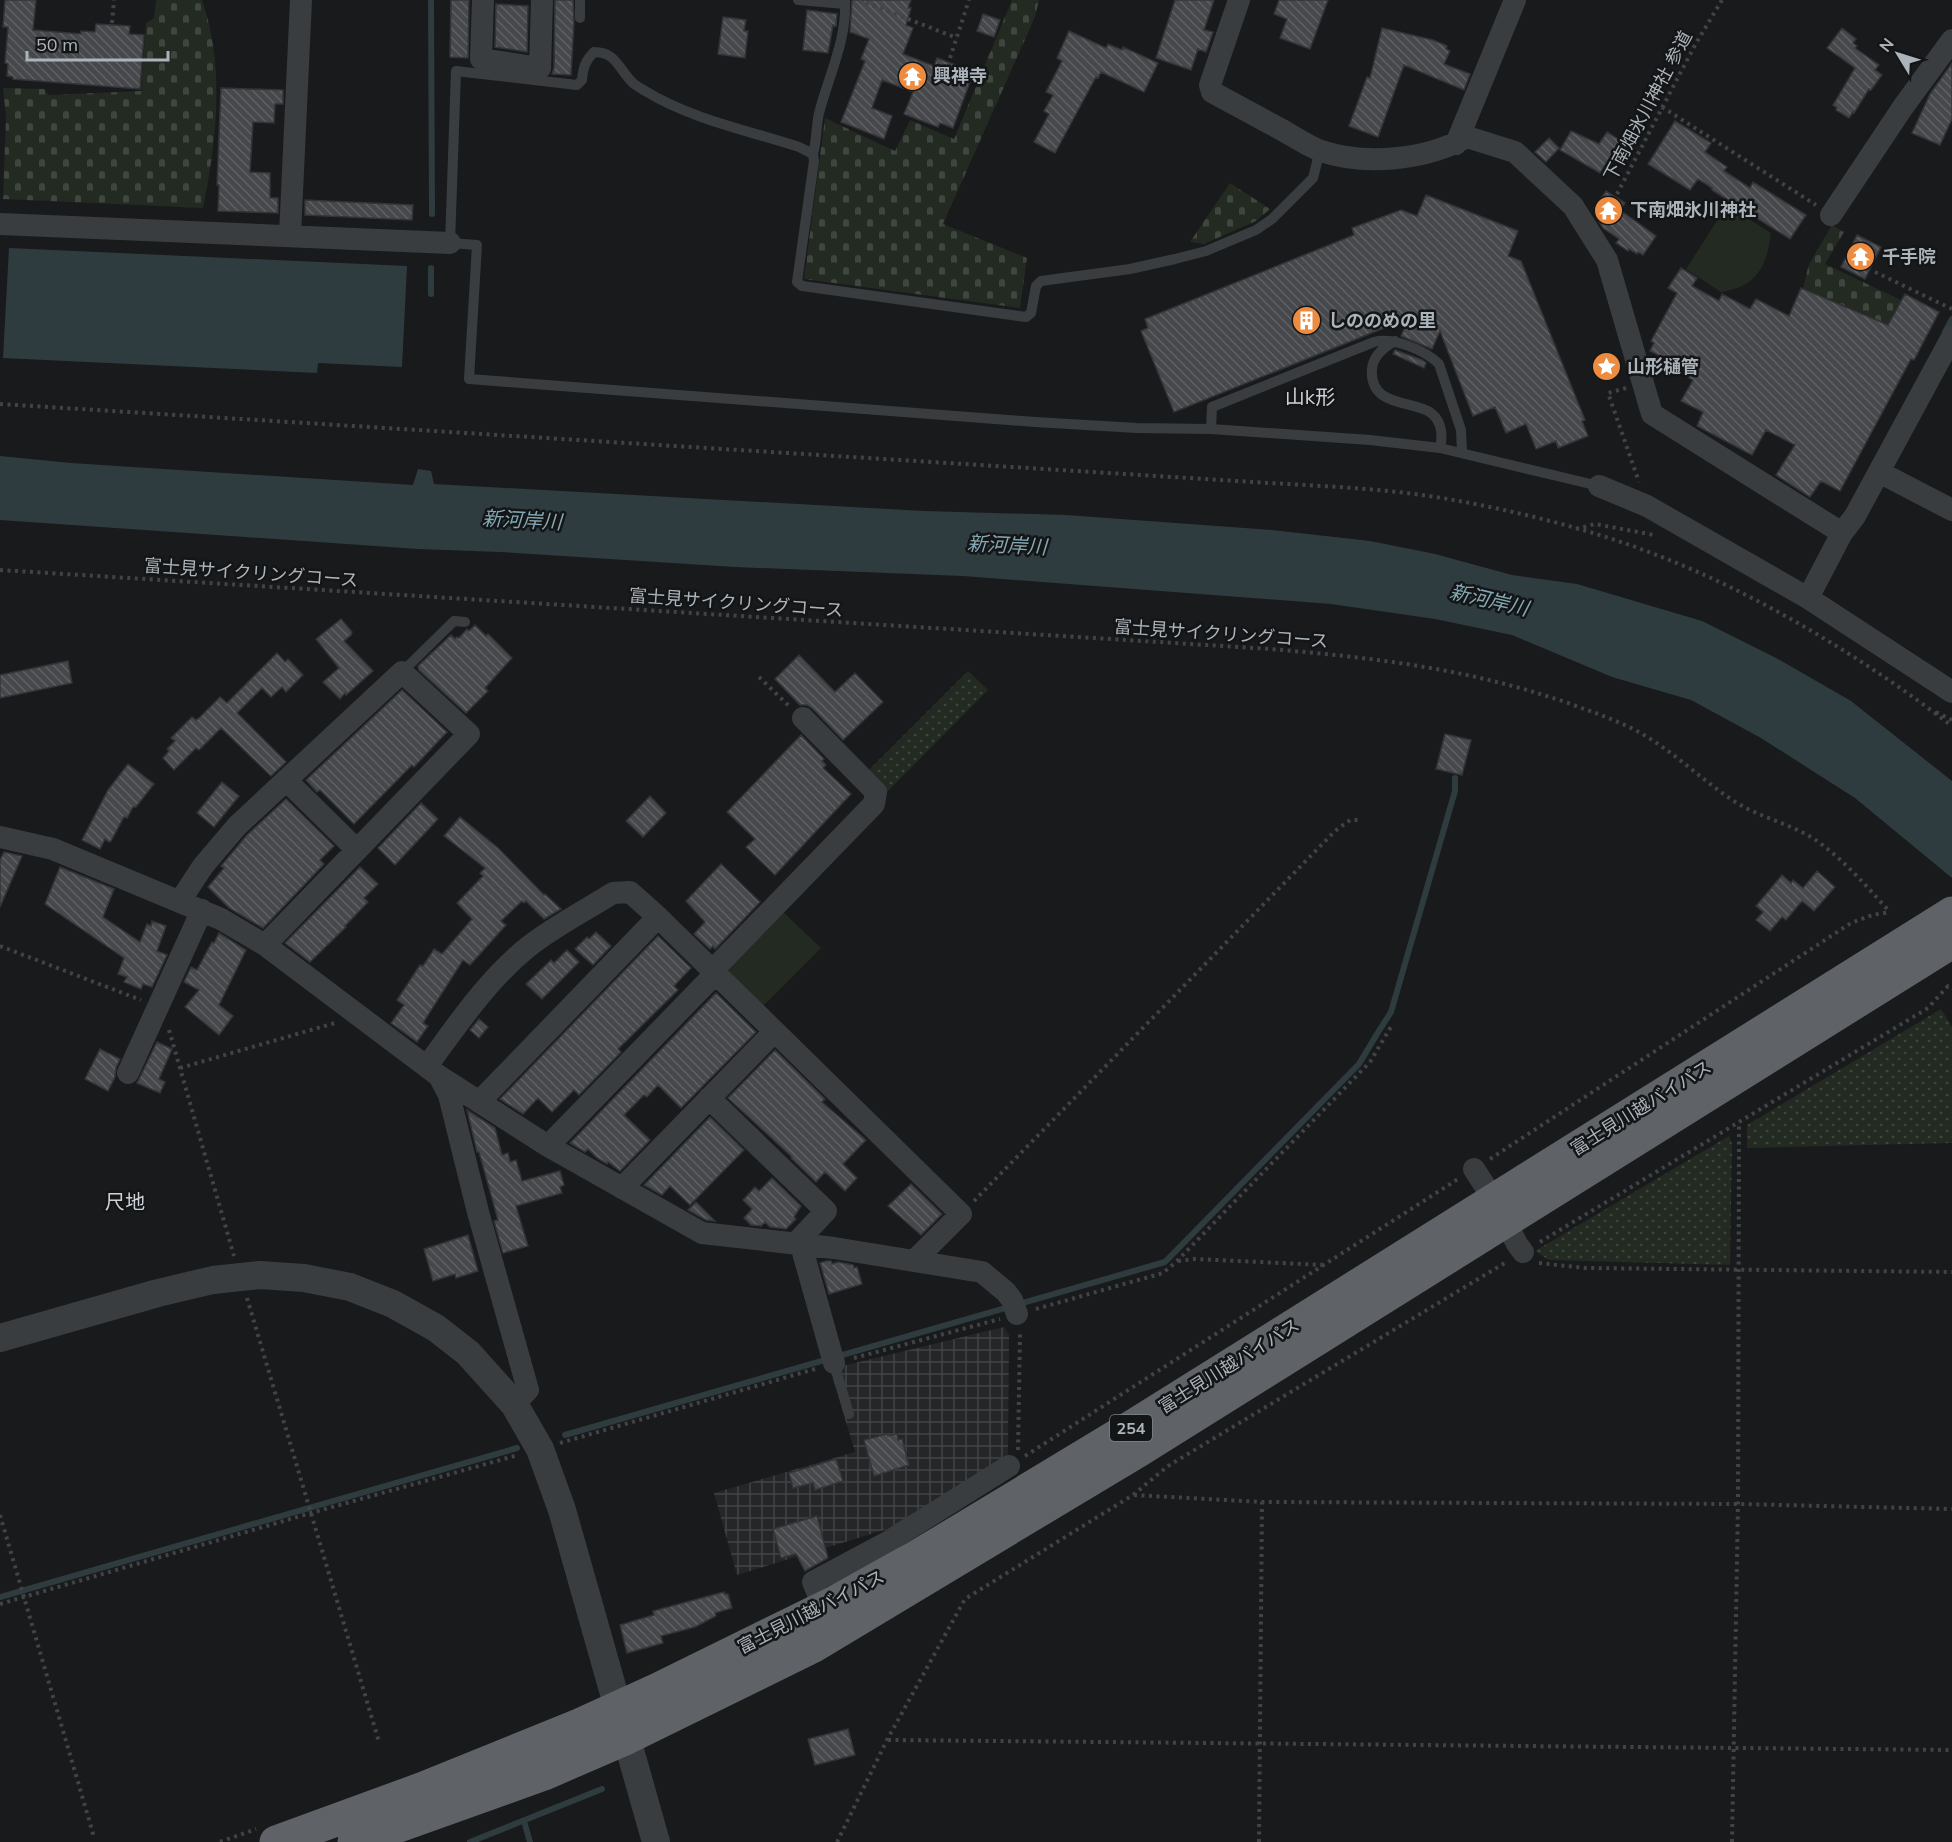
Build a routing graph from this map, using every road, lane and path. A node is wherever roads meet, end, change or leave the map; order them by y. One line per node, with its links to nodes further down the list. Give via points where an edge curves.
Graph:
1 (114, 0): 14 (path)
2 (301, 0): 25 (street)
3 (483, 0): 4 (street, via 481,59 540,68)
4 (542, 0)
5 (580, 0): 13 (lane)
6 (798, 0): 12 (lane)
7 (858, 0): 15 (path)
8 (969, 0): 15 (path)
9 (1239, 0): 20 (street, via 1210,85 1212,92)
10 (1515, 0): 19 (street)
11 (1722, 0): 18 (path, 下南畑氷川神社 参道)
12 (845, 2): 21 (lane, via 839,51 819,114)
13 (580, 18)
14 (112, 23)
15 (957, 38): 17 (path)
16 (1952, 40): 23 (street)
17 (950, 58)
18 (1662, 107): 22 (path, 下南畑氷川神社 参道); 23 (path)
19 (1456, 144): 20 (street, via 1394,160); 31 (street, via 1467,138 1515,152 1573,206 1607,260)
20 (1320, 150): 21 (lane, via 1313,178 1256,230 1175,259 1041,281 1036,286 1031,313 1026,317 802,286 797,282)
21 (813, 154): 26 (lane, via 663,101 633,83 604,52 594,52 588,58 577,85 456,71)
22 (1617, 194)
23 (1832, 215)
24 (0, 224): 25 (street)
25 (290, 235): 26 (street)
26 (450, 243): 33 (lane, via 477,245 470,379 1035,422)
27 (1875, 272): 28 (path)
28 (1952, 309)
29 (1952, 337): 36 (street)
30 (1395, 341): 33 (lane, via 1374,342 1212,407); 34 (lane, via 1384,347 1372,365 1374,383 1399,404 1431,413 1440,427); 35 (lane, via 1439,364 1461,430)
31 (1642, 383): 38 (path, via 1608,393); 41 (street, via 1652,414)
32 (0, 404): 40 (path, via 1394,492 1448,499)
33 (1210, 429): 34 (lane)
34 (1440, 448): 35 (lane)
35 (1462, 452): 37 (lane)
36 (1879, 472): 39 (street); 41 (street, via 1856,516)
37 (1599, 486): 38 (street)
38 (1647, 506): 44 (street)
39 (1952, 510)
40 (1576, 529): 42 (path, via 1595,524); 49 (path, via 1654,554 1742,594 1834,644)
41 (1842, 533): 44 (street)
42 (1662, 536)
43 (0, 570): 76 (path, 富士見サイクリングコース, via 1271,649 1368,657 1470,674 1534,691 1600,715 1654,741 1734,801 1792,827 1828,849 1890,912 1851,923)
44 (1808, 598): 48 (street)
45 (465, 622): 46 (lane, via 454,621)
46 (402, 672): 53 (street); 56 (street, via 469,734)
47 (759, 677): 50 (path)
48 (1952, 692)
49 (1929, 709): 51 (path); 52 (path)
50 (803, 718): 63 (street, via 876,792 874,804)
51 (1952, 720)
52 (1952, 726)
53 (286, 780): 56 (street); 57 (street, via 237,826)
54 (1361, 820): 79 (path, via 1350,820 1335,831)
55 (0, 837): 57 (street, via 53,849)
56 (357, 850): 62 (street)
57 (180, 901): 58 (street)
58 (202, 910): 62 (street); 65 (street)
59 (658, 918): 63 (street); 70 (street, via 630,892 614,893 529,946 474,1001); 73 (street)
60 (1947, 925): 78 (highway, 富士見川越バイパス / 254)
61 (0, 945): 65 (path)
62 (265, 945): 66 (street)
63 (714, 973): 68 (street); 75 (street)
64 (1950, 988): 74 (path, via 1928,1008)
65 (160, 1004): 69 (path); 71 (street)
66 (359, 1016): 69 (path); 70 (street)
67 (1392, 1025): 84 (path, via 1370,1062)
68 (774, 1032): 72 (street); 79 (street)
69 (180, 1068): 83 (path)
70 (433, 1071): 73 (street); 92 (street, via 449,1095 528,1390)
71 (128, 1073)
72 (709, 1098): 77 (street); 80 (street, via 826,1211)
73 (479, 1102): 75 (street)
74 (1739, 1122): 81 (path); 86 (path)
75 (548, 1146): 77 (street)
76 (1474, 1169): 78 (street); 85 (path)
77 (622, 1188): 80 (street, via 702,1233)
78 (1500, 1210): 81 (street); 104 (highway, 富士見川越バイパス / 254); 105 (highway, 富士見川越バイパス / 254, via 1138,1451 886,1604 774,1667)
79 (961, 1214): 82 (street)
80 (798, 1244): 82 (street); 91 (street)
81 (1521, 1253): 86 (path, via 1545,1265); 96 (path, via 1168,1467)
82 (915, 1260): 89 (street, via 982,1272 998,1284)
83 (236, 1261)
84 (1177, 1261): 85 (path); 89 (path, via 1163,1273)
85 (1323, 1264): 95 (path)
86 (1738, 1270): 87 (path); 98 (path)
87 (1952, 1272)
88 (246, 1295): 100 (path)
89 (1014, 1307): 91 (path); 95 (path, via 1020,1327 1018,1450)
90 (0, 1338): 92 (street, via 213,1280 260,1275 304,1278 350,1287 393,1304 436,1328 468,1353)
91 (832, 1357): 93 (lane); 94 (path)
92 (513, 1404): 94 (street)
93 (849, 1414)
94 (540, 1449): 100 (path); 105 (street, via 562,1510)
95 (1009, 1466): 104 (street, via 886,1543 813,1582)
96 (1133, 1495): 97 (path); 106 (path, via 965,1599)
97 (1262, 1502): 98 (path); 108 (path)
98 (1738, 1504): 99 (path); 109 (path)
99 (1952, 1509)
100 (311, 1513): 102 (path); 107 (path)
101 (0, 1515): 102 (path)
102 (24, 1596): 103 (path); 111 (path)
103 (0, 1604)
104 (824, 1608): 105 (highway, 富士見川越バイパス / 254)
105 (623, 1723): 112 (highway, 富士見川越バイパス / 254); 113 (highway, 富士見川越バイパス / 254, via 544,1774); 114 (street)
106 (887, 1740): 108 (path); 115 (path)
107 (379, 1742)
108 (1259, 1743): 109 (path); 116 (path)
109 (1733, 1748): 110 (path); 117 (path)
110 (1952, 1750)
111 (94, 1837)
112 (276, 1842)
113 (354, 1842)
114 (656, 1842)
115 (837, 1842)
116 (1259, 1842)
117 (1731, 1842)

